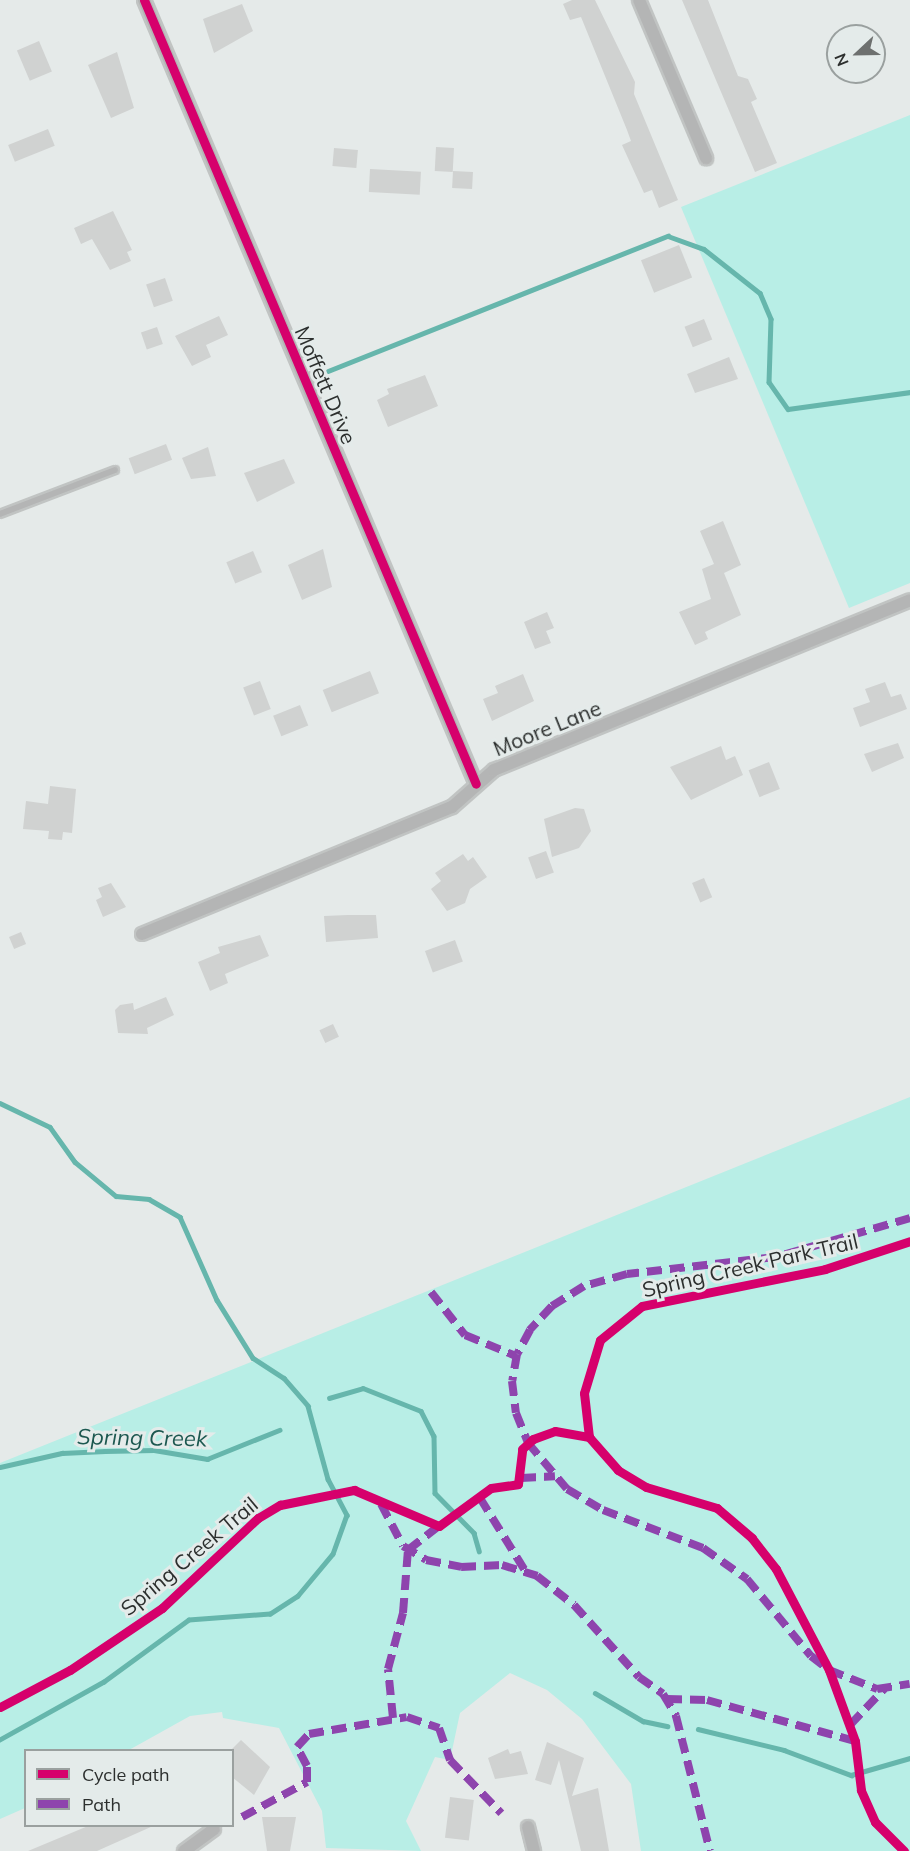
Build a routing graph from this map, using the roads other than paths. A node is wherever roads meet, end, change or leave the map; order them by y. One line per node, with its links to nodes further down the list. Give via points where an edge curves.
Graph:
1 (144, 0): 7 (street, Moffett Drive)
2 (639, 0): 3 (street)
3 (706, 158)
4 (115, 471): 5 (lane)
5 (0, 514)
6 (910, 600): 7 (street, Moore Lane, via 494,770)
7 (476, 784): 8 (street, Moore Lane, via 452,807)
8 (142, 934)
9 (528, 1827): 12 (street)
10 (214, 1829): 11 (street)
11 (184, 1851)
12 (534, 1851)

